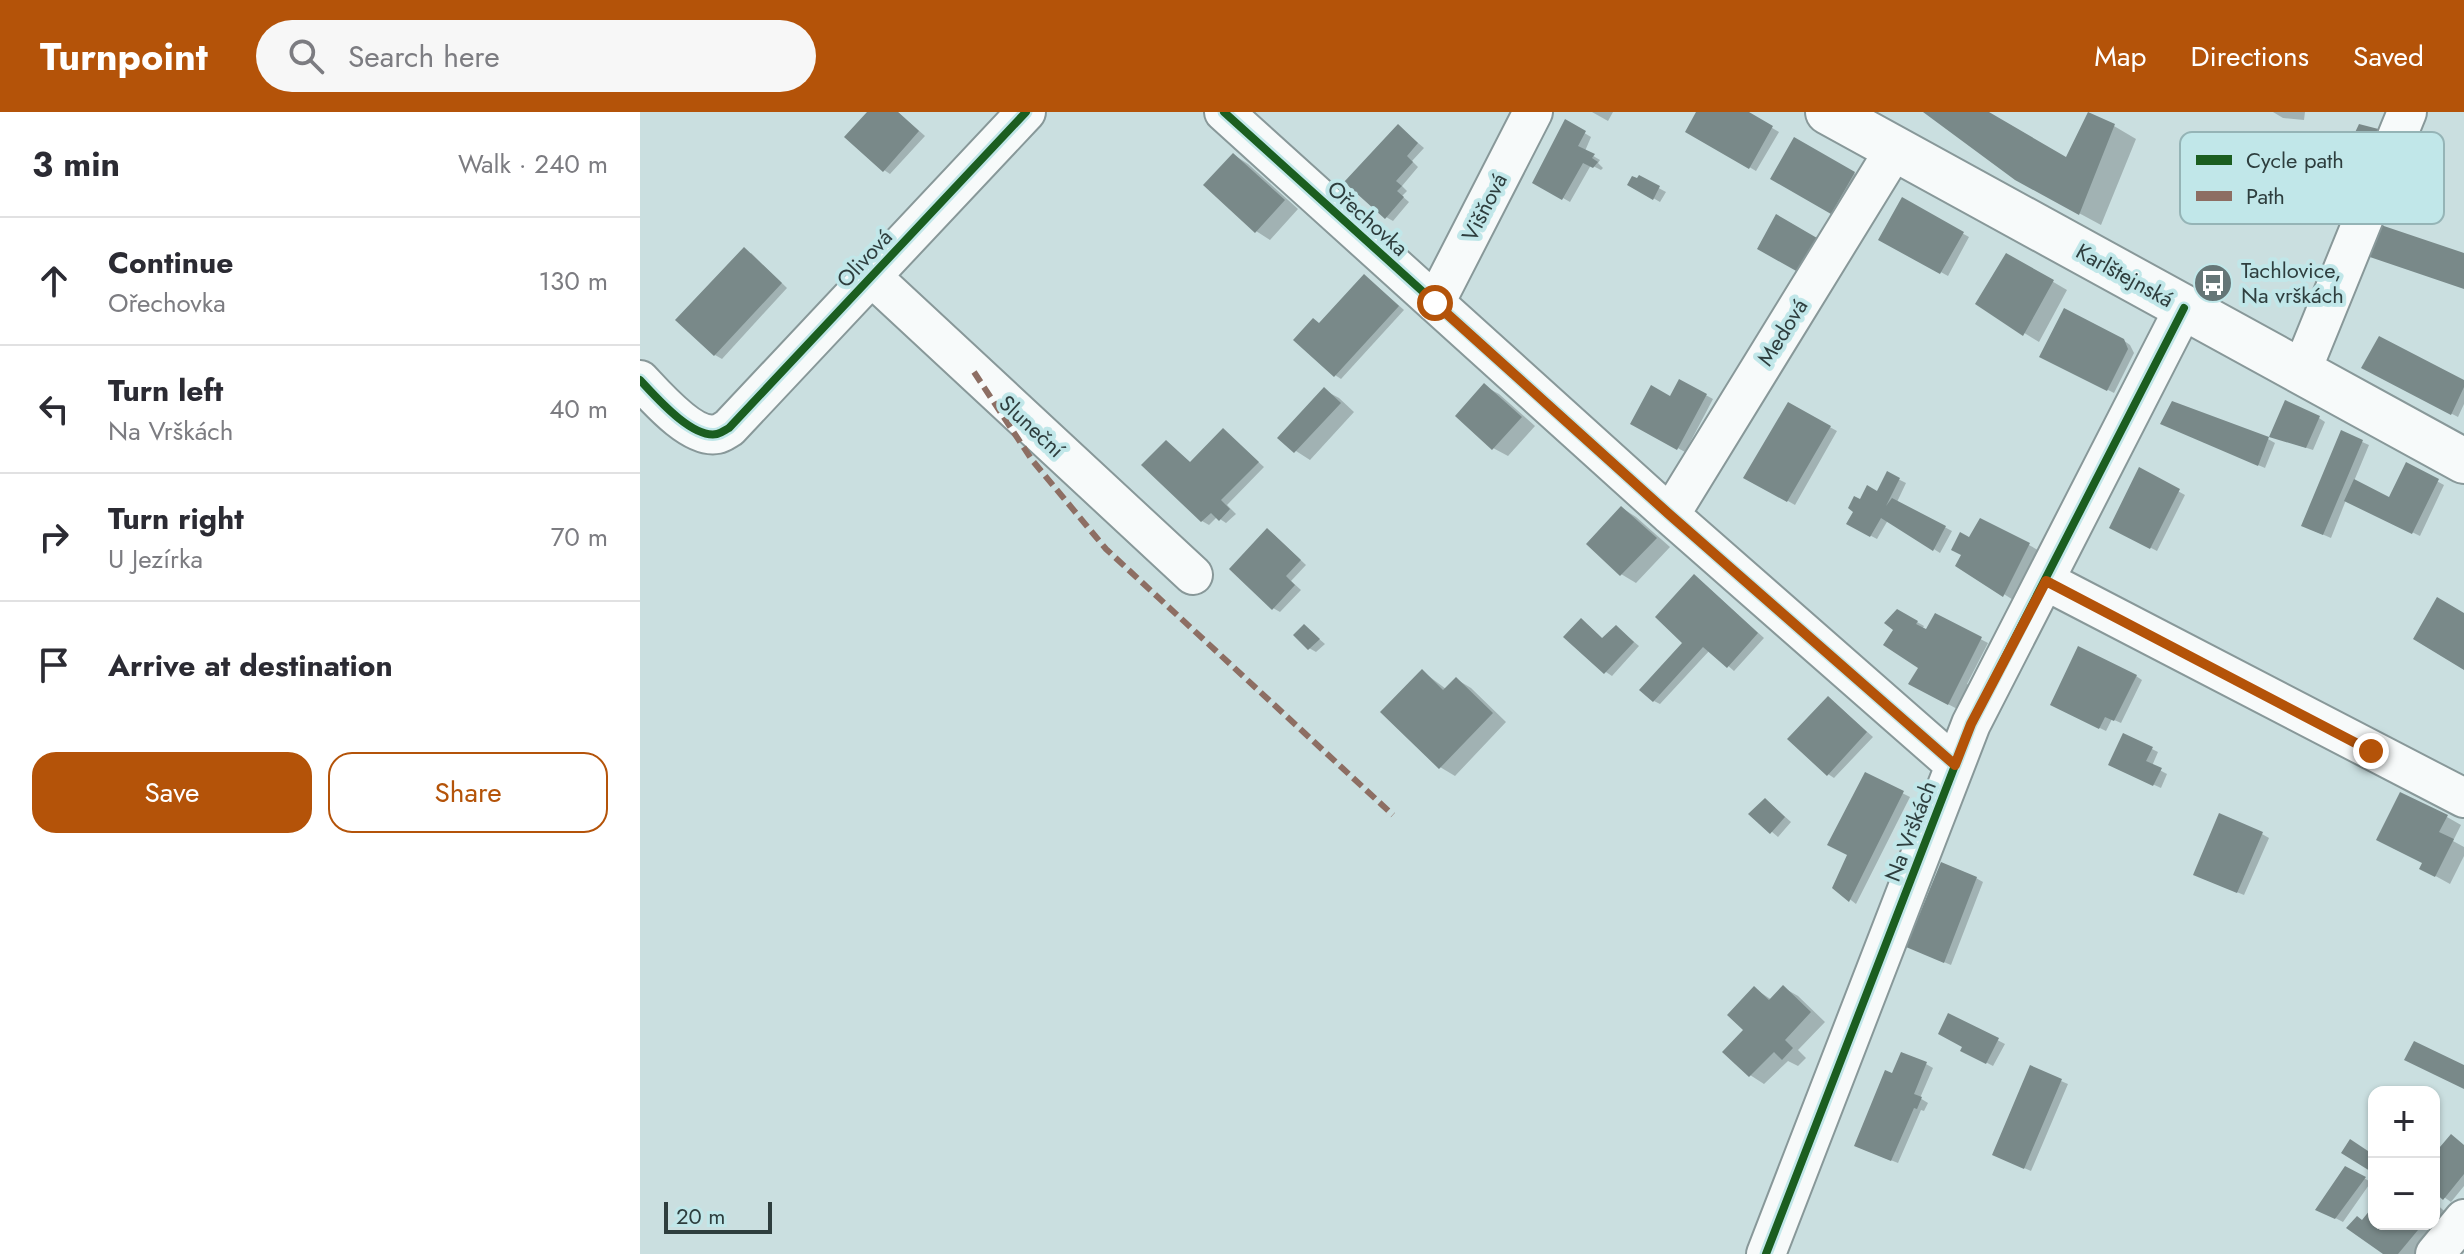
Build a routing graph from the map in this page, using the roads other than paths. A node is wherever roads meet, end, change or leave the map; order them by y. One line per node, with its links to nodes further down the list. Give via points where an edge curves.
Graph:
1 (1026, 112): 9 (street, Olivová)
2 (1224, 112): 10 (street, Ořechovka)
3 (1533, 112): 10 (street, Višňová)
4 (1828, 112): 7 (main road, Karlštejnská)
5 (2407, 112): 6 (street)
6 (2399, 132)
7 (1895, 149): 11 (main road, Karlštejnská); 15 (street, Medová)
8 (2361, 224): 12 (street)
9 (871, 276): 13 (street, Olivová, via 729,428 717,434 698,431); 16 (street, Sluneční)
10 (1435, 303): 15 (street, Ořechovka)
11 (2184, 308): 12 (main road, Karlštejnská); 17 (street, Na Vrškách)
12 (2301, 372): 14 (main road, Karlštejnská)
13 (640, 380)
14 (2464, 461)
15 (1670, 515): 18 (street, Ořechovka)
16 (1193, 575)
17 (2046, 581): 18 (street, Na Vrškách); 19 (street)
18 (1955, 765): 21 (street, Na Vrškách)
19 (2464, 798)
20 (2464, 1219): 22 (street)
21 (1766, 1254)
22 (2435, 1254)

